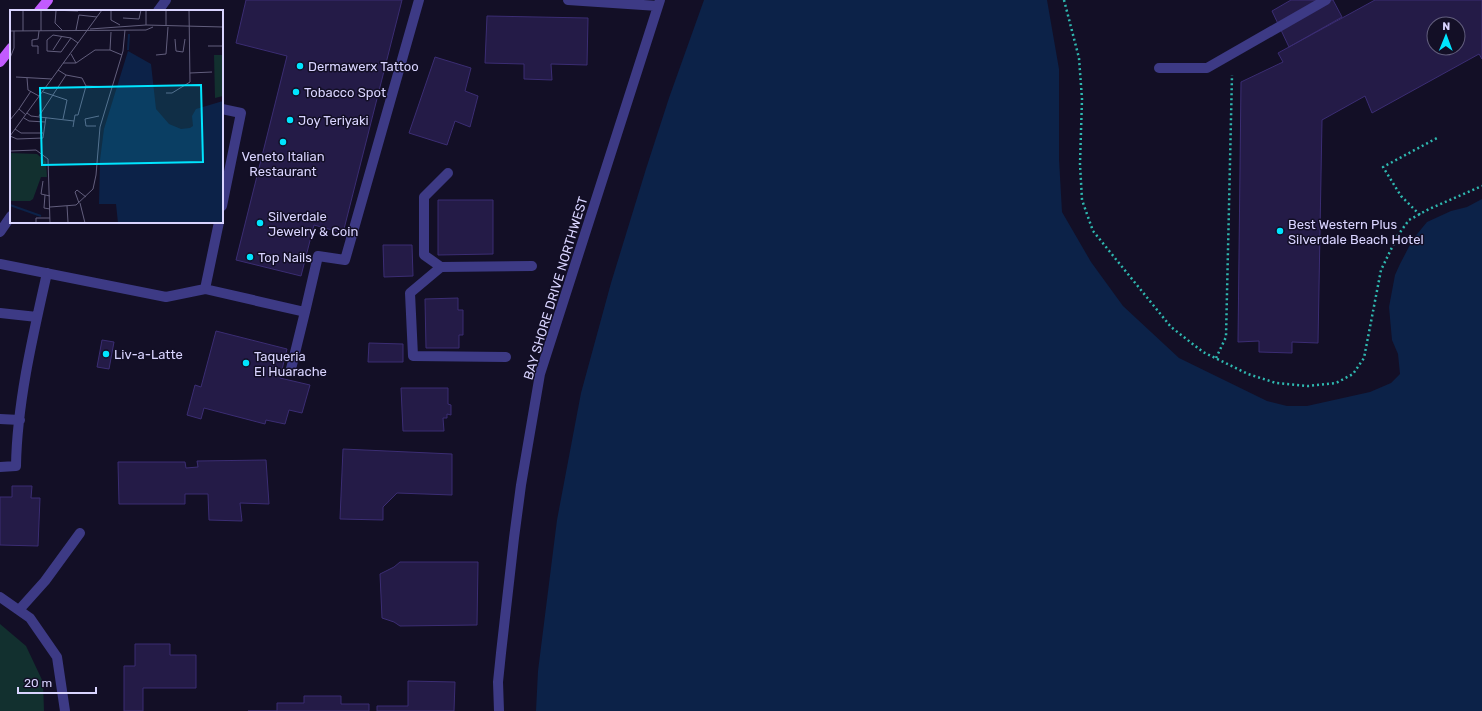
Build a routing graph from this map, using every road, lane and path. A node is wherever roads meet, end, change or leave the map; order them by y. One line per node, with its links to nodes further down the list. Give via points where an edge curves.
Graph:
1 (48, 0): 8 (main road)
2 (166, 0): 9 (street)
3 (419, 0): 28 (street, via 345,260 318,256)
4 (568, 0): 7 (street)
5 (1064, 0): 32 (path, via 1079,58 1082,99 1082,200 1093,231 1171,327 1203,352)
6 (1326, 0): 11 (street)
7 (659, 3): 41 (street, BAY SHORE DRIVE NORTHWEST, via 540,374 521,485 500,653)
8 (40, 10)
9 (159, 10)
10 (10, 49): 12 (main road)
11 (1226, 58): 13 (street, via 1207,68); 32 (path, via 1232,70 1226,338)
12 (0, 62)
13 (1159, 68)
14 (223, 109): 18 (street, via 241,113)
15 (1437, 138): 19 (path, via 1383,167 1401,196)
16 (448, 173): 25 (street, via 424,197 424,255)
17 (1482, 186): 19 (path)
18 (223, 201)
19 (1420, 215): 32 (path, via 1409,220 1398,235 1381,270 1364,358 1353,374 1329,384 1308,386 1276,383 1248,374)
20 (10, 217): 22 (street)
21 (219, 223): 27 (street)
22 (0, 232)
23 (0, 264): 26 (street)
24 (532, 266): 25 (street)
25 (442, 268): 31 (street, via 410,293 413,356)
26 (47, 273): 27 (street, via 166,297); 30 (street)
27 (205, 289): 28 (street)
28 (305, 312): 33 (street)
29 (0, 313): 30 (street)
30 (37, 317): 35 (street)
31 (506, 357)
32 (1216, 358)
33 (291, 369)
34 (0, 419): 35 (street)
35 (20, 420): 36 (street, via 16,466)
36 (0, 466)
37 (80, 533): 39 (street, via 45,581)
38 (0, 597): 39 (street)
39 (19, 610): 40 (street, via 30,618 57,657)
40 (65, 711)
41 (499, 711)

